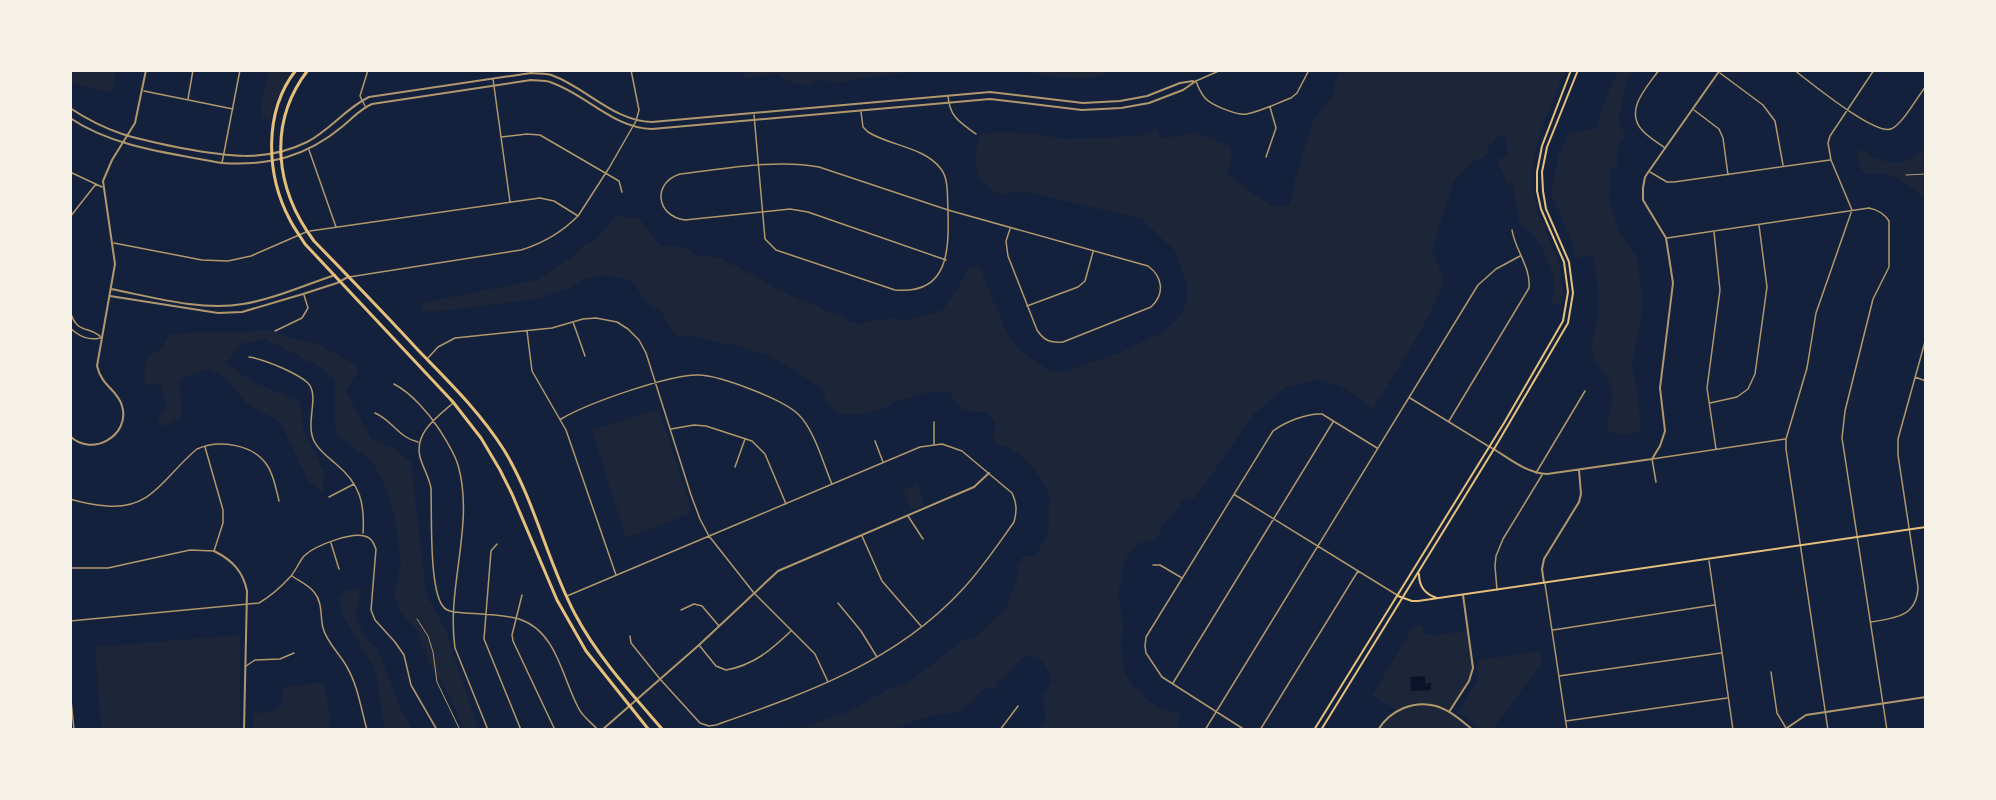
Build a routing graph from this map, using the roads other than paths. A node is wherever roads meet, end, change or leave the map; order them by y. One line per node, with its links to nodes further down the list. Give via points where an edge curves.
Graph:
1 (193, 70): 22 (street)
2 (240, 70): 28 (street)
3 (296, 70): 44 (main road, via 278,106)
4 (308, 70): 43 (main road, via 286,111)
5 (368, 70): 23 (street)
6 (631, 70): 34 (street, via 639,110)
7 (1221, 70): 17 (street)
8 (1309, 70): 25 (street, via 1292,98)
9 (1571, 70): 119 (main road, via 1542,146 1537,172 1541,209 1564,262 1566,309 1558,332)
10 (1578, 70): 121 (main road, via 1547,147 1542,172 1546,209 1569,262 1573,293 1570,316)
11 (1659, 70): 41 (street, via 1637,102 1635,113 1643,131)
12 (1794, 70): 30 (street)
13 (1875, 70): 30 (street)
14 (146, 71): 20 (street)
15 (1720, 71): 29 (street); 52 (street, via 1763,105 1775,121)
16 (493, 78): 18 (street); 23 (street, via 376,95); 34 (street, via 531,73 553,76)
17 (1196, 81): 21 (street, via 1147,96 1098,103 990,92); 24 (street, via 1184,90 1149,103 1121,108 1082,110 990,99); 25 (street, via 1210,103 1239,115)
18 (494, 85): 26 (street); 36 (street, via 531,80 550,82); 39 (street)
19 (1926, 86): 30 (street, via 1891,129 1876,128)
20 (143, 91): 22 (street); 38 (street)
21 (948, 96): 24 (street); 32 (street)
22 (188, 100): 28 (street)
23 (362, 101): 26 (street); 43 (street, via 319,135)
24 (949, 103): 31 (street); 37 (street, via 954,118)
25 (1270, 106): 46 (street, via 1276,128)
26 (365, 107): 42 (street)
27 (70, 108): 38 (street)
28 (233, 108): 45 (street)
29 (1693, 110): 41 (street); 57 (street, via 1719,129)
30 (1848, 110): 48 (street, via 1830,136)
31 (861, 111): 35 (street); 63 (street, via 863,127 868,132 927,157 941,169 947,185)
32 (754, 114): 34 (street); 35 (street)
33 (70, 118): 40 (street)
34 (636, 121): 36 (street)
35 (755, 121): 36 (street); 51 (street)
36 (633, 127): 55 (street)
37 (976, 134)
38 (128, 137): 40 (street); 45 (street)
39 (501, 137): 55 (street, via 540,135); 62 (street)
40 (123, 143): 50 (street); 60 (street, via 105,172)
41 (1665, 148): 53 (street)
42 (308, 149): 47 (street); 69 (street)
43 (281, 151): 44 (street); 47 (main road)
44 (272, 153): 45 (street); 49 (main road)
45 (225, 156): 50 (street)
46 (1266, 158)
47 (281, 160): 49 (street); 73 (main road, via 288,195)
48 (1831, 160): 52 (street); 64 (street)
49 (273, 162): 50 (street); 74 (main road, via 282,200)
50 (222, 164)
51 (759, 166): 63 (street, via 819,167); 65 (street); 65 (street, via 680,174 666,182 661,198 666,210 677,219)
52 (1783, 167): 57 (street)
53 (1648, 171): 57 (street, via 1667,182); 75 (street, via 1642,188 1643,200)
54 (70, 172): 59 (street)
55 (606, 173): 61 (street, via 619,181); 66 (street)
56 (1926, 174): 58 (lane)
57 (1728, 175)
58 (1906, 176)
59 (96, 184): 60 (street); 67 (street)
60 (102, 187): 76 (street)
61 (622, 192)
62 (510, 202): 66 (street, via 547,199); 69 (street)
63 (948, 210): 70 (street); 79 (street)
64 (1852, 210): 68 (street); 114 (street, via 1816,313 1807,368); 145 (street, via 1877,210 1890,226 1889,267 1873,299 1843,420 1842,438)
65 (763, 212): 79 (street, via 808,212); 79 (street, via 765,239 776,250 895,290 926,286 937,278)
66 (578, 216): 81 (street, via 553,237 521,250)
67 (70, 217)
68 (1759, 224): 72 (street); 104 (street, via 1767,287 1755,374 1748,389 1737,397)
69 (336, 227): 73 (street)
70 (1010, 229): 77 (street); 86 (street, via 1006,241 1008,256)
71 (1512, 230): 78 (street)
72 (1714, 231): 75 (street); 104 (street, via 1720,290 1707,388)
73 (307, 232): 74 (street); 81 (main road)
74 (299, 234): 76 (street, via 261,253 228,261); 80 (main road)
75 (1666, 238): 123 (street, via 1673,284 1660,388 1665,425)
76 (112, 243): 83 (street, via 115,264)
77 (1093, 251): 86 (street, via 1085,281 1078,287); 86 (street, via 1148,267 1161,285 1154,305 1063,342 1048,342 1041,336)
78 (1520, 256): 102 (street, via 1478,285); 110 (street, via 1529,277 1528,292)
79 (946, 260)
80 (335, 275): 82 (main road); 83 (street, via 242,304 190,303)
81 (348, 277): 82 (street); 96 (main road)
82 (341, 281): 84 (street); 103 (main road)
83 (111, 289): 85 (street)
84 (303, 294): 85 (street, via 261,308 218,313); 91 (street, via 308,308 302,318)
85 (110, 296): 92 (street)
86 (1027, 306)
87 (70, 311): 92 (street, via 76,324)
88 (573, 322): 90 (street); 94 (street); 99 (street, via 603,318 628,329 646,353)
89 (70, 328): 92 (street, via 86,338)
90 (527, 330): 96 (street, via 455,338 438,347); 106 (street, via 532,371)
91 (275, 331)
92 (101, 338): 112 (street, via 97,366 123,407 123,421 119,432 101,444 89,446)
93 (1926, 338): 97 (street)
94 (585, 356)
95 (249, 357): 131 (street, via 259,358 308,384 313,391 310,428 314,441)
96 (428, 359): 167 (main road, via 463,394 504,451 524,489)
97 (1915, 378): 98 (street); 141 (street, via 1898,455)
98 (1926, 381)
99 (656, 383): 106 (street, via 578,409); 111 (street); 132 (street, via 702,375 764,394 790,407 808,428)
100 (394, 384): 107 (street)
101 (1585, 391): 128 (street)
102 (1409, 398): 110 (street); 120 (street)
103 (453, 402): 107 (street); 200 (main road, via 500,470 557,600 580,642)
104 (1709, 403): 122 (street)
105 (375, 412): 116 (street, via 408,440)
106 (561, 419): 159 (street)
107 (433, 420): 116 (street); 174 (street, via 457,463 463,490)
108 (1334, 421): 120 (street); 133 (street, via 1315,414 1273,431); 139 (street)
109 (934, 422): 117 (street)
110 (1449, 422): 119 (street)
111 (670, 429): 113 (street, via 706,426); 144 (street, via 691,495)
112 (70, 436)
113 (745, 438): 125 (street); 137 (street, via 765,454)
114 (1786, 439): 122 (street); 150 (street)
115 (876, 441): 124 (street)
116 (419, 442): 174 (street, via 419,455 431,488 435,581 441,604)
117 (934, 444): 124 (street); 127 (street, via 951,446 967,454)
118 (205, 446): 135 (street, via 135,504 117,507); 136 (street, via 232,446 256,454 271,472); 151 (street, via 223,510)
119 (1488, 446): 121 (street); 165 (main road)
120 (1378, 448): 149 (street)
121 (1494, 449): 128 (street); 157 (main road)
122 (1716, 449): 123 (street)
123 (1652, 459): 126 (street); 130 (street)
124 (884, 463): 132 (street)
125 (735, 467)
126 (1579, 470): 129 (street); 161 (street, via 1579,502 1544,559)
127 (989, 473): 138 (street, via 974,487); 181 (street, via 1012,493 1017,508 1014,522 961,591)
128 (1536, 473): 129 (street)
129 (1542, 474): 162 (street, via 1496,556)
130 (1656, 482)
131 (355, 484): 134 (street); 142 (street, via 364,517)
132 (832, 484): 137 (street)
133 (1234, 494): 139 (street); 160 (street)
134 (329, 497)
135 (70, 499)
136 (279, 501)
137 (786, 504): 144 (street)
138 (908, 515): 143 (street); 146 (street)
139 (1274, 519): 149 (street); 194 (street)
140 (1926, 527): 141 (main road)
141 (1910, 530): 145 (main road); 179 (street, via 1918,587 1915,603 1901,616)
142 (363, 535): 147 (street); 209 (street, via 373,541 376,549 370,610 404,656 414,692)
143 (861, 535): 163 (street, via 778,571); 181 (street, via 882,581)
144 (710, 536): 159 (street); 163 (street)
145 (1858, 538): 150 (main road); 179 (street)
146 (923, 539)
147 (331, 542): 155 (street); 158 (street, via 304,556)
148 (497, 544): 175 (street, via 491,550)
149 (1318, 545): 156 (street); 202 (street)
150 (1802, 546): 152 (main road); 204 (street)
151 (214, 551): 154 (street, via 190,550 108,568); 171 (street, via 240,573)
152 (1708, 560): 161 (main road); 172 (street)
153 (1153, 566): 160 (street, via 1160,565)
154 (70, 568)
155 (339, 569)
156 (1358, 570): 165 (street); 220 (street)
157 (1419, 571): 168 (main road); 169 (main road, via 1424,591)
158 (291, 576): 171 (street, via 267,598); 208 (street, via 317,596 322,627 352,677)
159 (616, 576): 167 (street)
160 (1182, 578): 194 (street, via 1146,637 1145,646 1160,674)
161 (1545, 583): 162 (main road); 183 (street)
162 (1497, 590): 166 (main road)
163 (754, 593): 180 (street); 182 (street)
164 (522, 595): 176 (street)
165 (1397, 595): 168 (main road); 221 (main road)
166 (1463, 595): 169 (main road); 203 (street, via 1473,668)
167 (566, 596): 198 (main road, via 595,647)
168 (1402, 598): 169 (main road, via 1412,602); 222 (main road)
169 (1438, 598)
170 (838, 603): 188 (street)
171 (247, 605): 178 (street); 189 (street)
172 (1715, 605): 183 (street); 186 (street)
173 (681, 610): 180 (street, via 694,604 702,606)
174 (454, 612): 175 (street); 211 (street, via 455,648)
175 (485, 616): 176 (street); 212 (street, via 484,639)
176 (517, 618): 213 (street, via 513,640); 214 (street, via 545,637 580,711)
177 (417, 619): 210 (lane, via 428,636 437,682)
178 (70, 621)
179 (1871, 622): 199 (street)
180 (719, 626): 185 (street)
181 (922, 627): 188 (street)
182 (791, 630): 185 (street, via 770,651 726,670 716,666); 193 (street, via 814,654)
183 (1553, 630): 191 (street)
184 (630, 636): 192 (street, via 631,643)
185 (699, 645): 192 (street)
186 (1722, 652): 191 (street); 197 (street)
187 (294, 653): 189 (street, via 280,659 255,660)
188 (878, 657): 193 (street)
189 (245, 667): 207 (street)
190 (1771, 672): 227 (street, via 1777,713)
191 (1559, 675): 205 (street)
192 (660, 679): 193 (street, via 700,723 709,726); 198 (street)
193 (828, 683)
194 (1172, 684): 202 (street)
195 (70, 690): 206 (street)
196 (1926, 697): 199 (street)
197 (1728, 698): 205 (street); 226 (street)
198 (636, 700): 200 (street); 216 (main road)
199 (1883, 703): 204 (street); 229 (street)
200 (629, 706): 214 (street); 215 (main road)
201 (1018, 706): 217 (street)
202 (1217, 711): 218 (street); 219 (street)
203 (1449, 712): 223 (street, via 1436,706 1406,706 1389,716); 224 (street)
204 (1826, 712): 227 (street, via 1806,715); 228 (street)
205 (1566, 722): 225 (street)
206 (74, 729)
207 (244, 729)
208 (367, 729)
209 (437, 729)
210 (460, 729)
211 (488, 729)
212 (521, 729)
213 (555, 729)
214 (600, 729)
215 (649, 729)
216 (663, 729)
217 (1000, 729)
218 (1205, 729)
219 (1245, 729)
220 (1260, 729)
221 (1314, 729)
222 (1321, 729)
223 (1378, 729)
224 (1473, 729)
225 (1567, 729)
226 (1733, 729)
227 (1785, 729)
228 (1828, 729)
229 (1887, 729)

